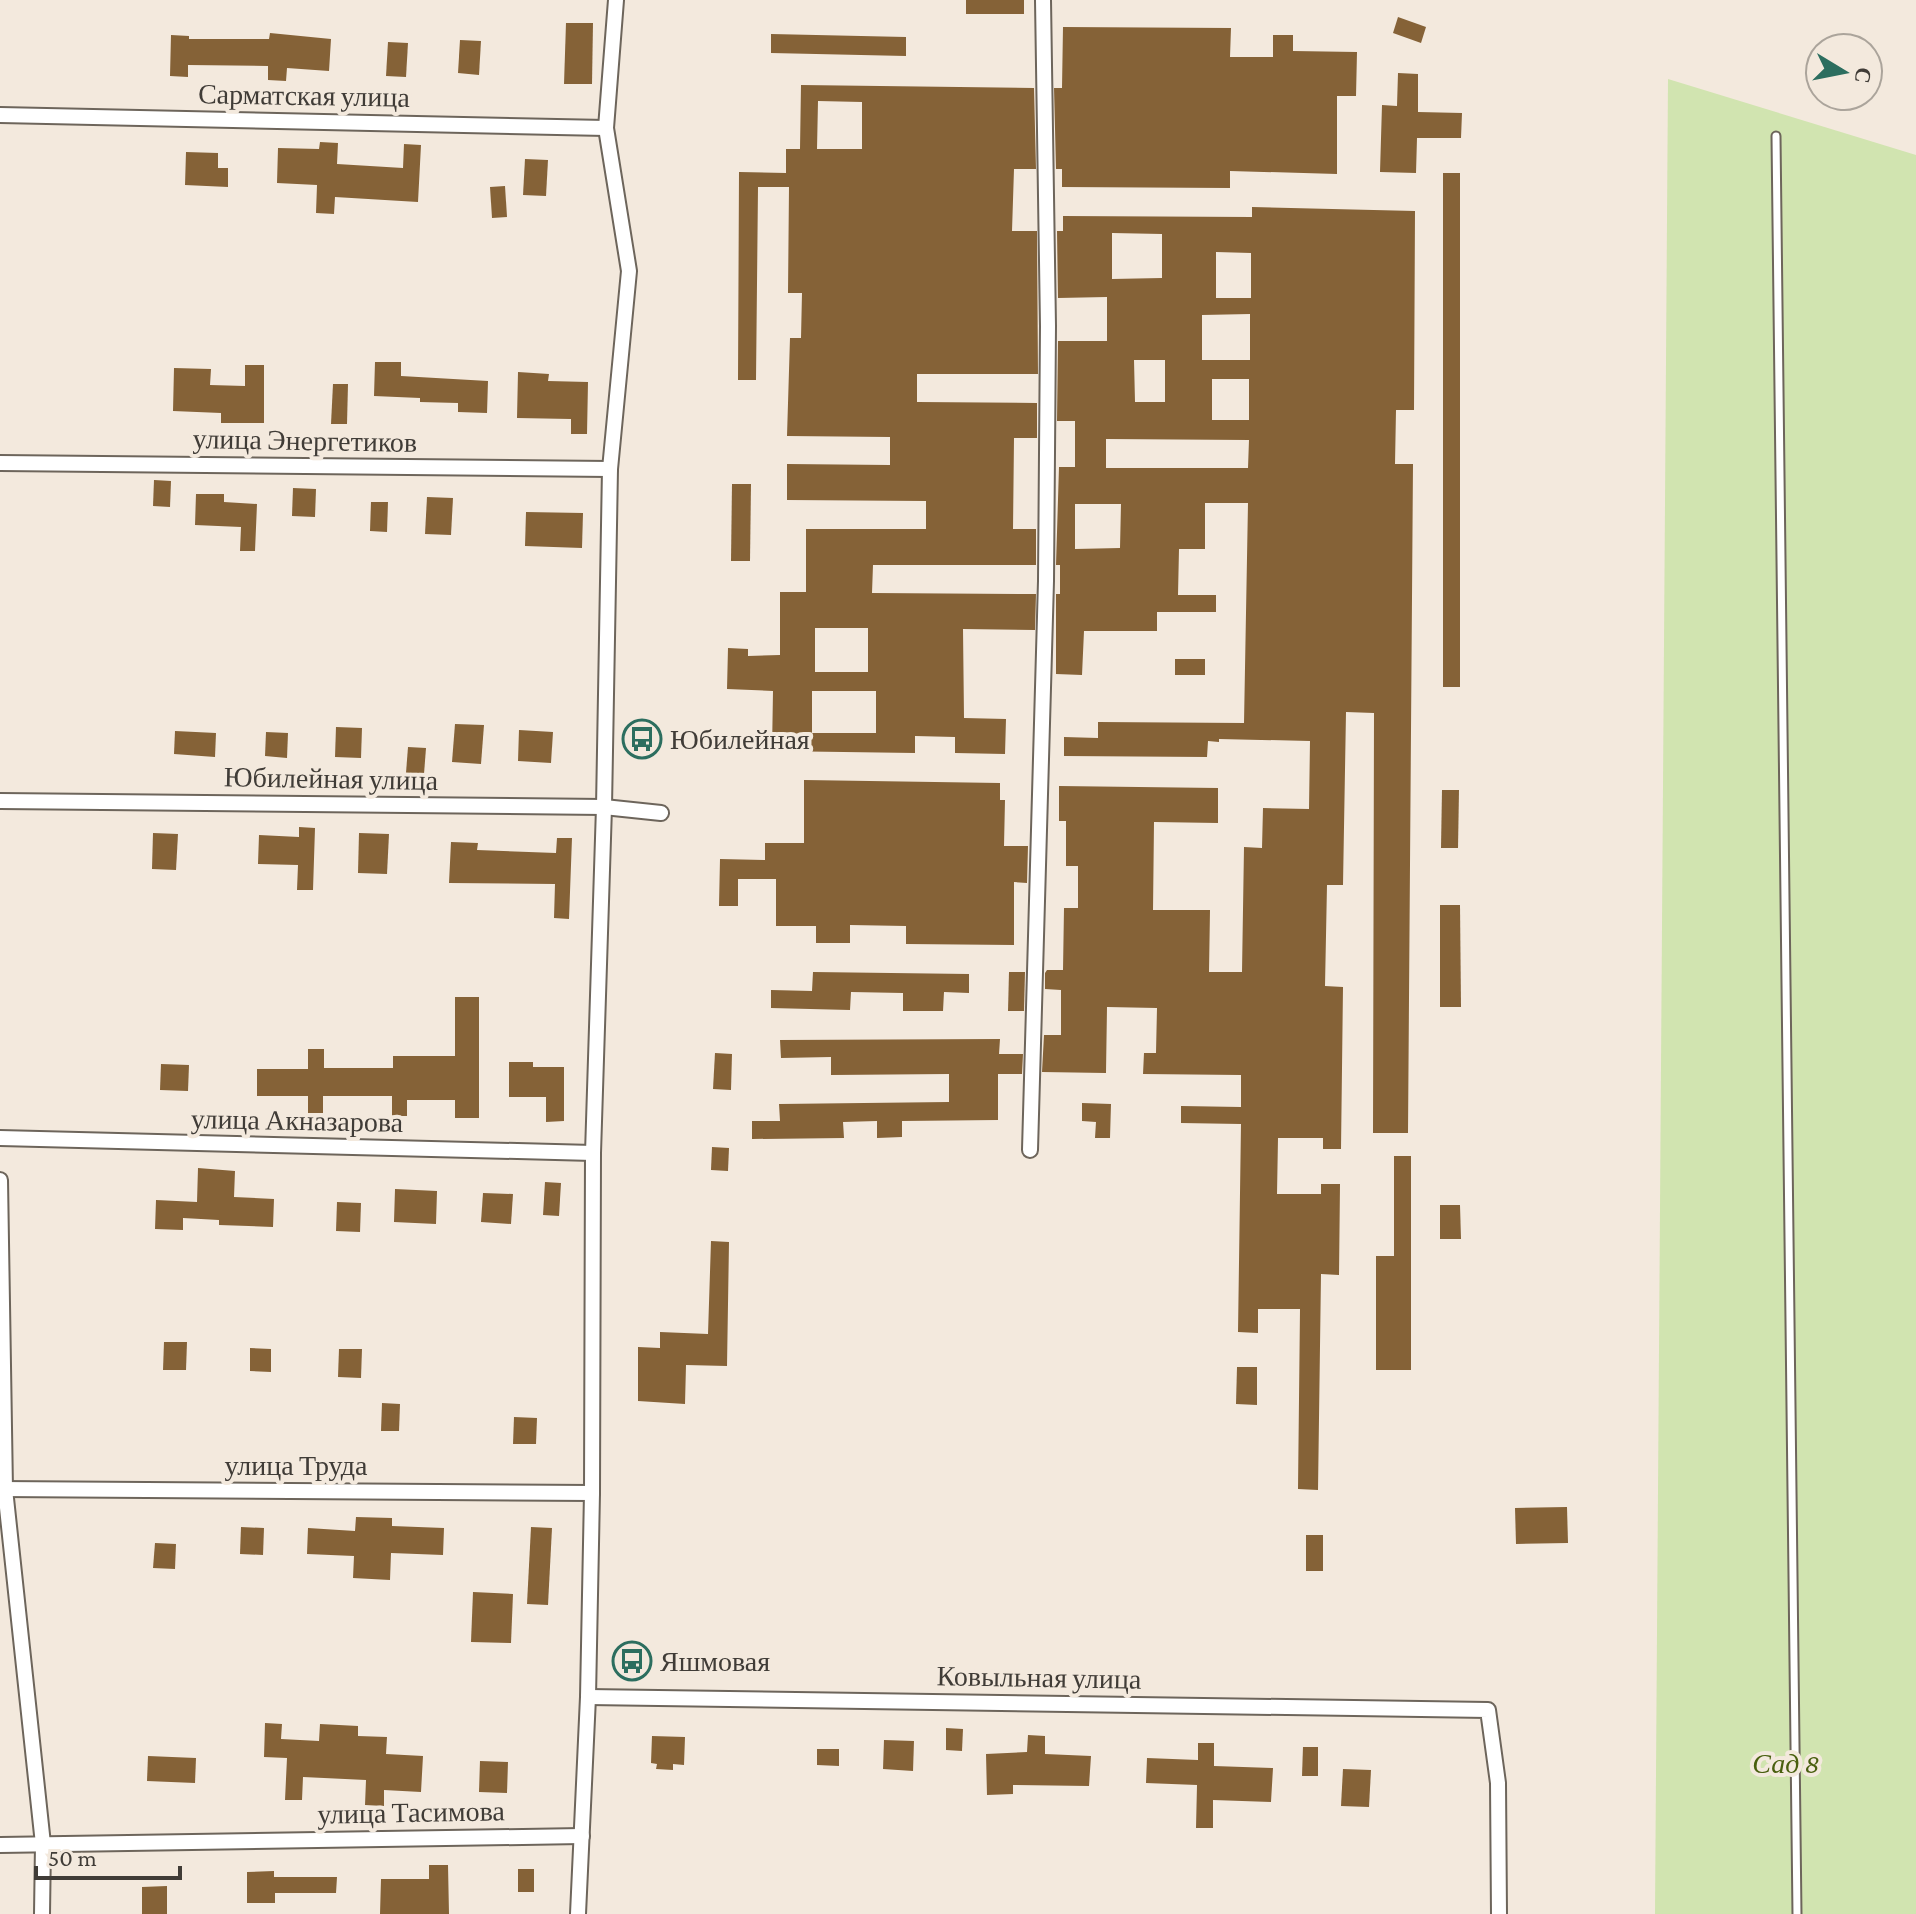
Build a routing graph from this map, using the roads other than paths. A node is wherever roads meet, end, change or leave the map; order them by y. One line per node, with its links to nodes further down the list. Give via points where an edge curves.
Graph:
1 (616, 0): 4 (street)
2 (1043, 0): 12 (street, via 1047,568)
3 (0, 115): 4 (street, Сарматская улица)
4 (606, 128): 7 (street, via 629,271)
5 (1776, 136): 24 (lane)
6 (0, 463): 7 (street, улица Энергетиков)
7 (610, 469): 9 (street)
8 (0, 801): 9 (street, Юбилейная улица)
9 (604, 807): 10 (street, Юбилейная улица); 13 (street)
10 (661, 813)
11 (0, 1138): 13 (street, улица Акназарова)
12 (1030, 1150)
13 (593, 1153): 16 (street)
14 (0, 1180): 15 (street)
15 (3, 1489): 16 (street, улица Труда); 19 (street)
16 (592, 1493): 17 (street)
17 (588, 1697): 18 (street); 23 (street, Ковыльная улица, via 1488,1710 1498,1783)
18 (582, 1836): 19 (street, улица Тасимова); 22 (street)
19 (43, 1844): 20 (street, улица Тасимова); 21 (street)
20 (0, 1845)
21 (42, 1914)
22 (578, 1914)
23 (1499, 1914)
24 (1797, 1914)

